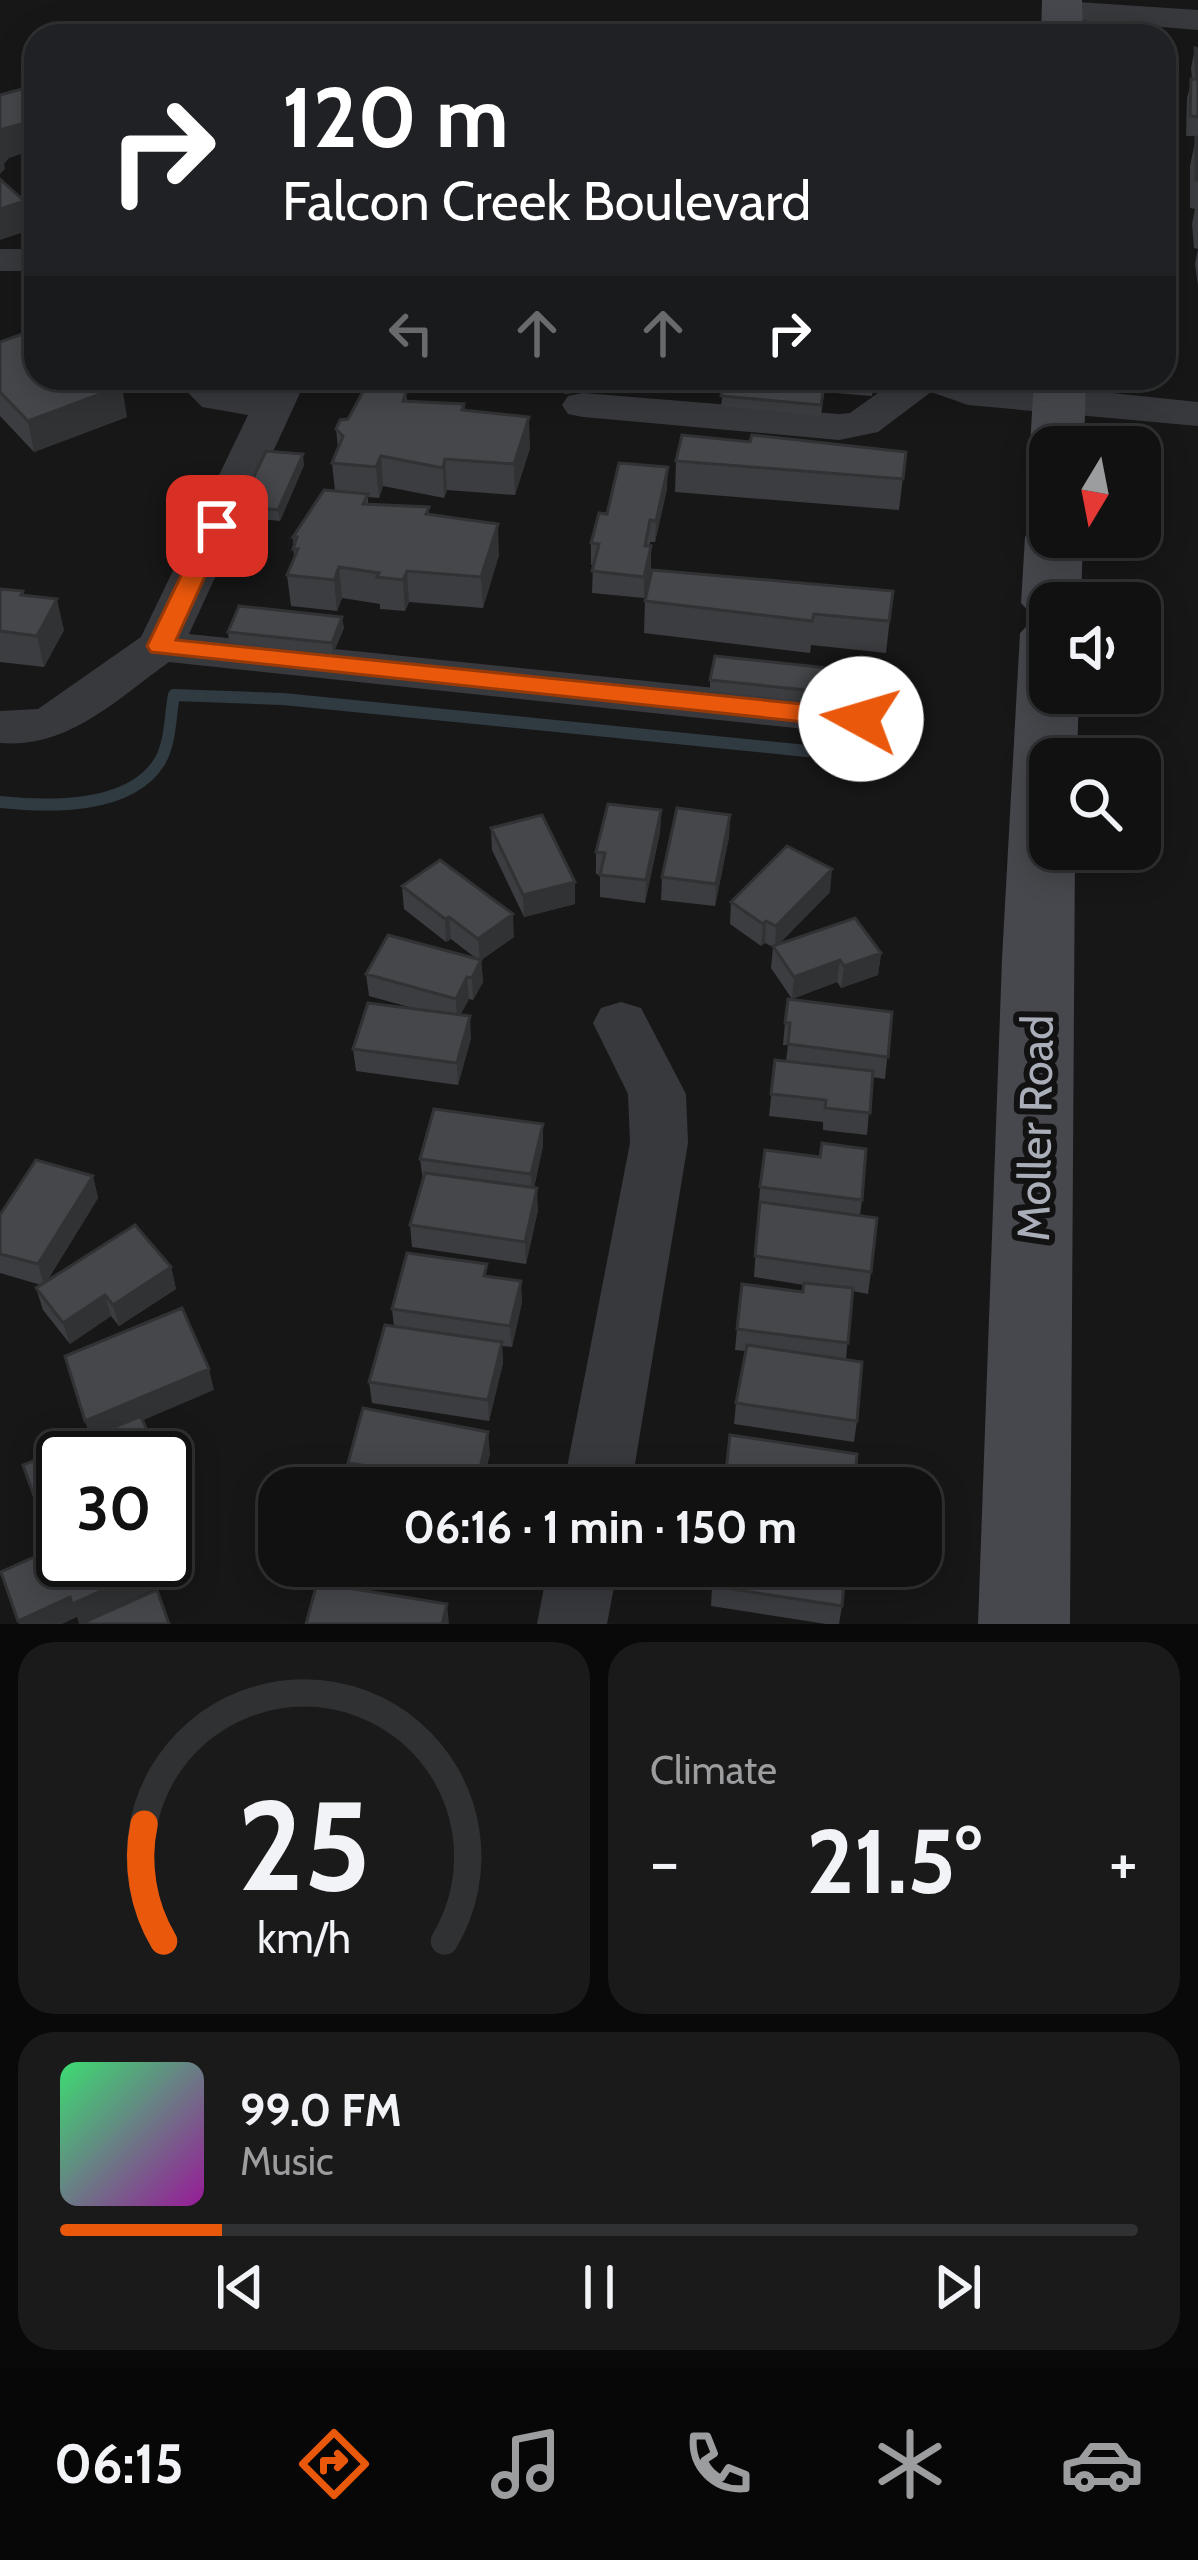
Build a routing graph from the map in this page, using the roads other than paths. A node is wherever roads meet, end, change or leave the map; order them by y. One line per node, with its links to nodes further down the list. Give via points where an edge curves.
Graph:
1 (1062, 16): 2 (street)
2 (1115, 24)
3 (208, 390): 7 (street, via 217,398)
4 (572, 390): 5 (street, via 839,427 863,423)
5 (911, 390)
6 (962, 390): 8 (street)
7 (280, 392): 10 (street)
8 (1058, 409): 9 (street)
9 (1198, 414)
10 (160, 646): 12 (street); 13 (street, via 54,721)
11 (1047, 714): 18 (street, Moller Road)
12 (861, 719)
13 (0, 727)
14 (621, 1023): 15 (street, via 657,1094 658,1143)
15 (600, 1467)
16 (579, 1587): 17 (street)
17 (572, 1624)
18 (1024, 1624)

